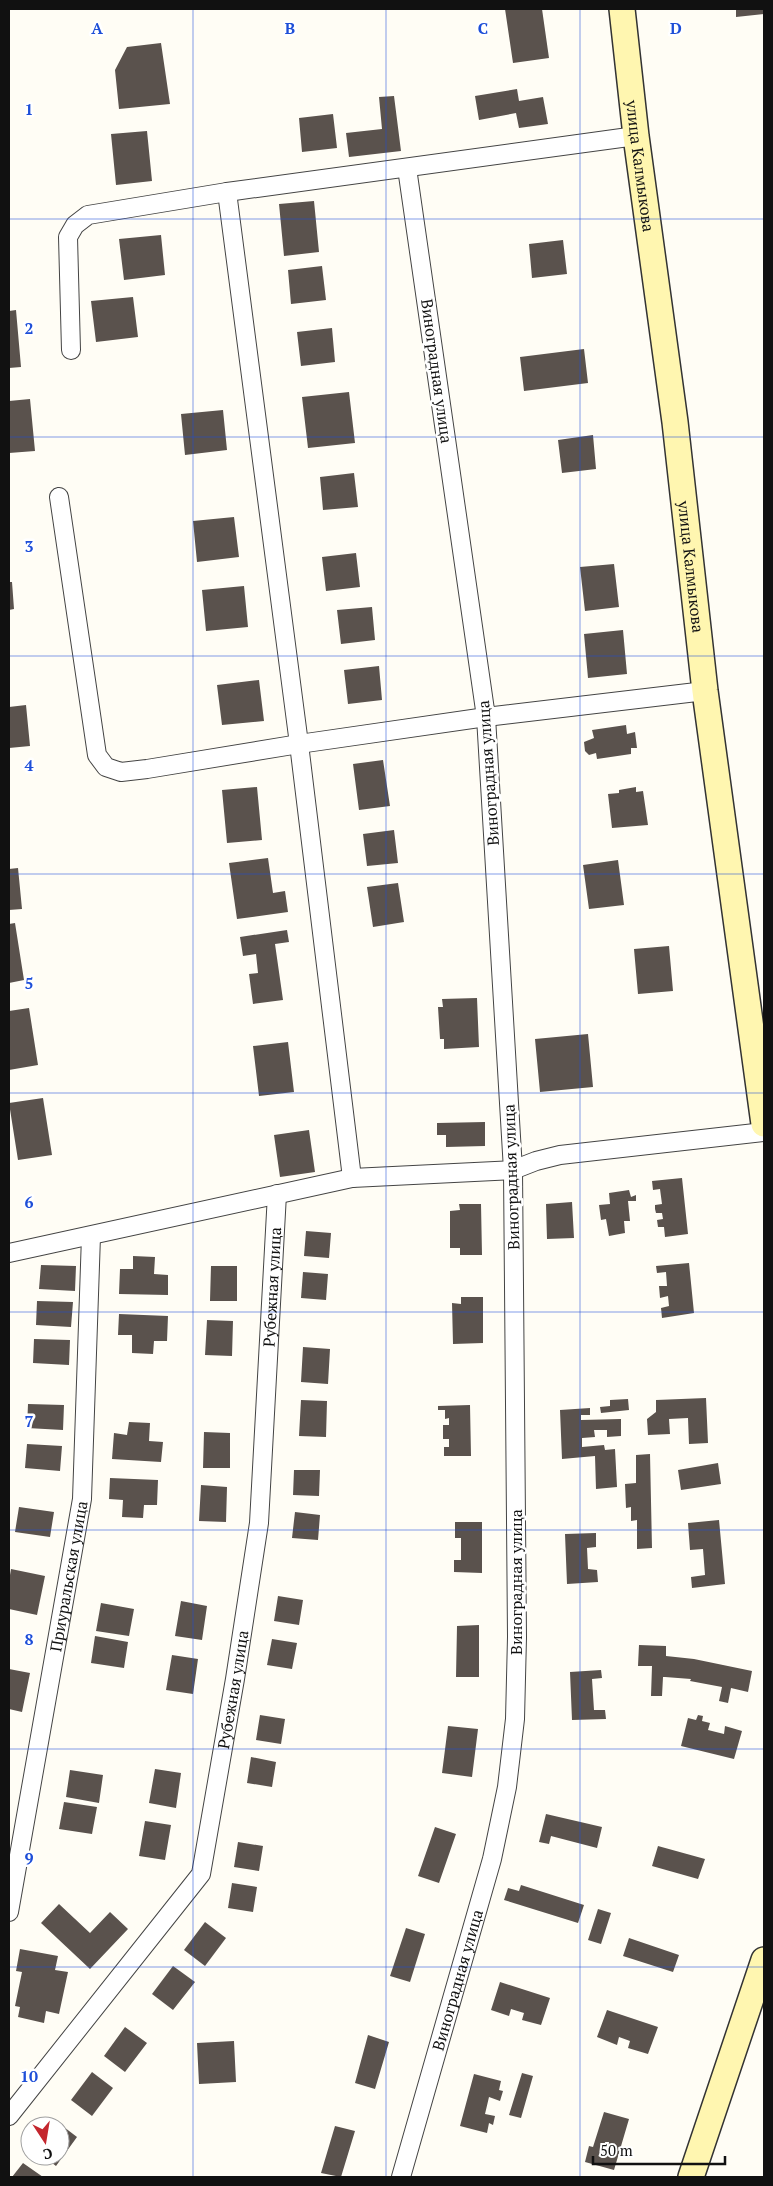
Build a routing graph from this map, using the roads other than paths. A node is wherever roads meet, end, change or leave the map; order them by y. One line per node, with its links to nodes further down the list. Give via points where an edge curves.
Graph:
1 (622, 9): 2 (main road, улица Калмыкова)
2 (636, 136): 3 (street); 7 (main road, улица Калмыкова, via 676,422)
3 (407, 168): 4 (street); 8 (street, Виноградная улица)
4 (227, 192): 5 (street, via 88,215 75,225 68,237 67,249); 9 (street)
5 (71, 350)
6 (60, 497): 9 (street, via 98,755 106,767 121,772 147,770)
7 (705, 691): 8 (street); 10 (main road, улица Калмыкова)
8 (486, 717): 9 (street); 12 (street, Виноградная улица)
9 (299, 744): 13 (street)
10 (763, 1110)
11 (764, 1132): 12 (street, via 560,1155)
12 (513, 1170): 13 (street); 20 (street, Виноградная улица, via 515,1719 507,1787 492,1859)
13 (352, 1178): 14 (street)
14 (277, 1194): 15 (street); 19 (street, Рубежная улица, via 259,1523 201,1874)
15 (91, 1236): 16 (street); 17 (street, Приуральская улица, via 82,1499)
16 (9, 1254)
17 (9, 1912)
18 (764, 1960): 21 (main road)
19 (9, 2116)
20 (402, 2177)
21 (691, 2177)

